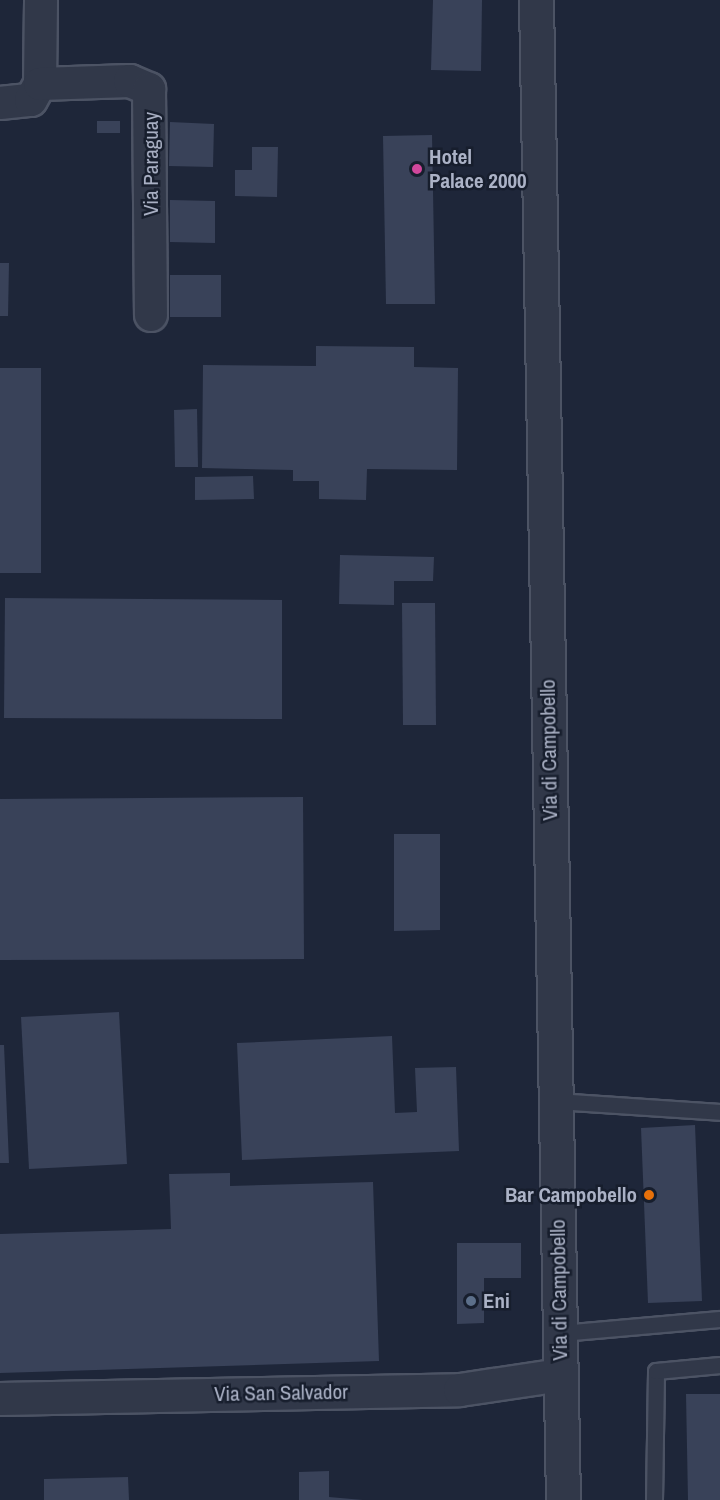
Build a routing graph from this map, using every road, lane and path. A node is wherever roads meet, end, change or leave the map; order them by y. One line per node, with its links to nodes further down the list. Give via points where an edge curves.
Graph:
1 (40, 0): 3 (street)
2 (536, 0): 6 (street, Via di Campobello)
3 (40, 84): 4 (street, via 31,100); 5 (street, Via Paraguay, via 130,81 149,89)
4 (0, 103)
5 (151, 315)
6 (556, 1101): 7 (lane); 9 (street, Via di Campobello)
7 (720, 1113)
8 (720, 1319): 9 (lane)
9 (560, 1333): 11 (street, Via di Campobello)
10 (720, 1365): 14 (lane, via 656,1371)
11 (560, 1375): 12 (street, Via San Salvador, via 460,1390); 13 (street, Via di Campobello)
12 (0, 1399)
13 (563, 1500)
14 (654, 1500)

